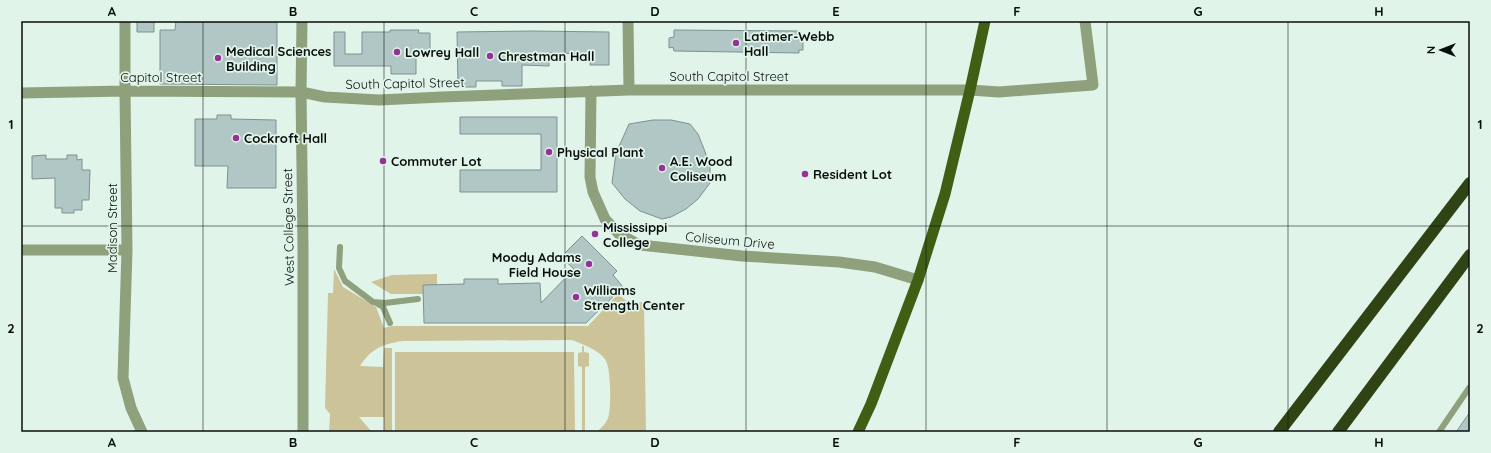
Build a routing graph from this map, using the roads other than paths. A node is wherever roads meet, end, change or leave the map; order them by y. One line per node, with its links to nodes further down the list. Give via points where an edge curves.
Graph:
1 (125, 21): 8 (street, Madison Street)
2 (302, 21): 10 (street, West College Street)
3 (628, 21): 6 (street)
4 (985, 21): 7 (main road)
5 (1084, 21): 7 (street, South Capitol Street, via 1093,85 999,92)
6 (629, 90): 7 (street, South Capitol Street); 9 (street, South Capitol Street)
7 (970, 90): 17 (main road, via 945,194)
8 (125, 91): 10 (street, Capitol Street); 11 (street, Capitol Street); 15 (street, Madison Street)
9 (591, 91): 10 (street, South Capitol Street, via 379,100 325,97); 17 (street, Coliseum Drive, via 590,177 593,192 605,219 619,234 640,245 742,256 846,263 875,267)
10 (300, 92): 23 (street, West College Street)
11 (21, 93)
12 (1470, 183): 25 (highway)
13 (340, 247): 19 (lane, via 339,268 346,281)
14 (21, 250): 15 (street)
15 (127, 250): 22 (street, Madison Street, via 123,378 131,408)
16 (1470, 255): 26 (highway)
17 (918, 280): 24 (main road)
18 (418, 299): 19 (lane)
19 (373, 302): 20 (lane, via 383,307)
20 (390, 323)
21 (1469, 388): 27 (lane)
22 (142, 432)
23 (303, 432)
24 (858, 432)
25 (1279, 432)
26 (1339, 432)
27 (1439, 432)

